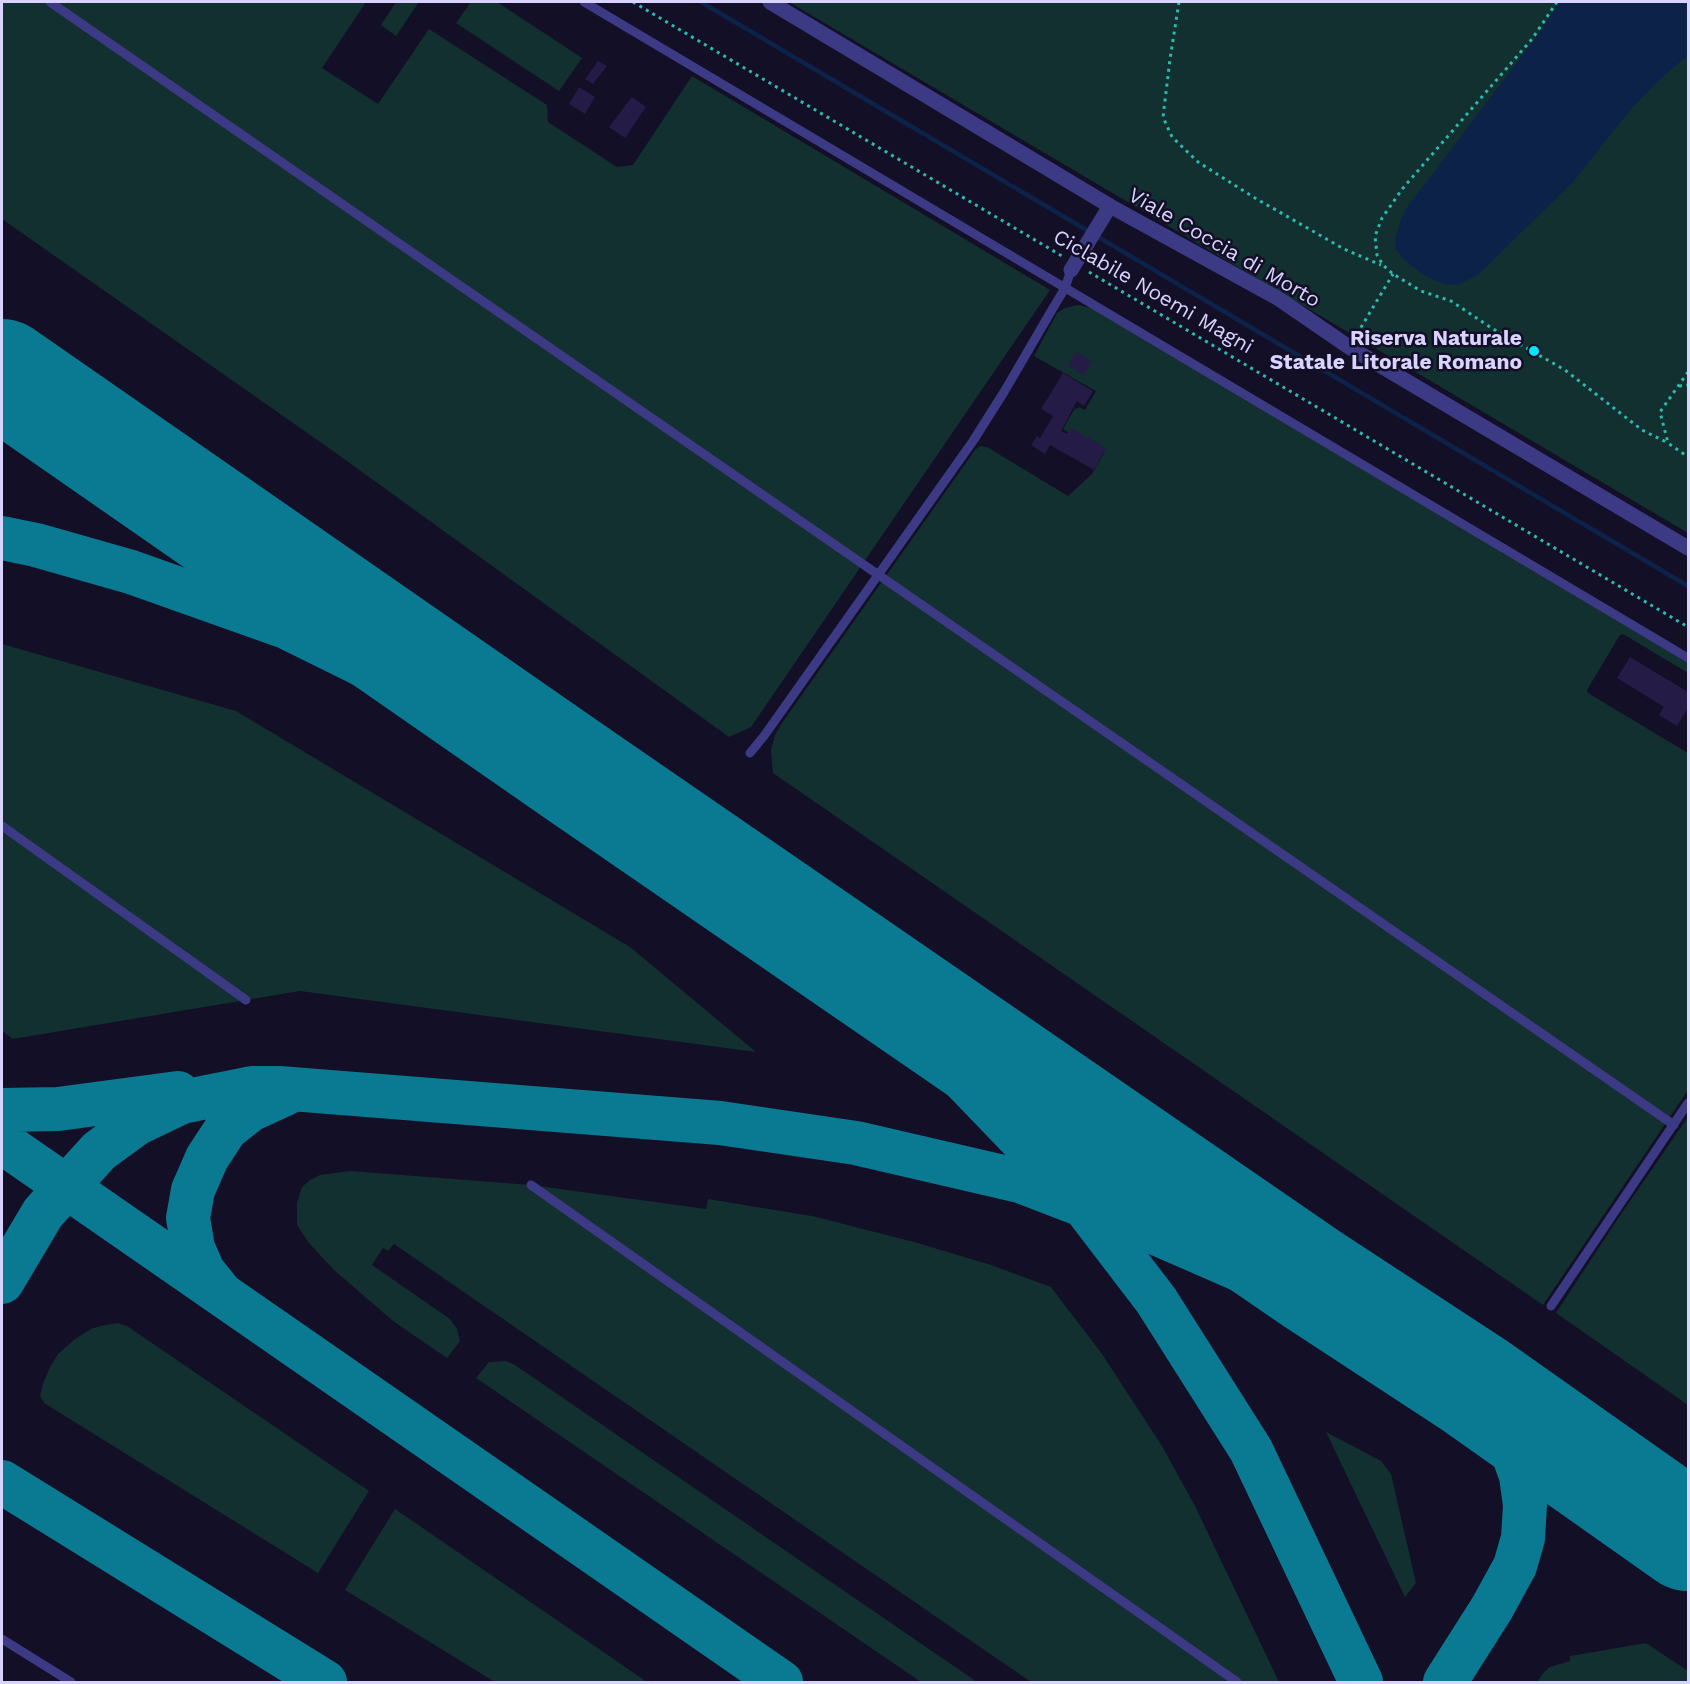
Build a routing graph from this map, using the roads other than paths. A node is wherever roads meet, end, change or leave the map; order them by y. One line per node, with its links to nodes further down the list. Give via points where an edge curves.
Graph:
1 (50, 2): 14 (lane)
2 (584, 2): 6 (lane)
3 (770, 2): 4 (street, Viale Coccia di Morto)
4 (1110, 206): 5 (street, bridge); 7 (street, Viale Coccia di Morto, via 1279,300 1349,347)
5 (1075, 267): 6 (lane)
6 (1065, 288): 8 (lane); 9 (lane, via 973,441)
7 (1689, 548)
8 (1689, 658)
9 (750, 753)
10 (2, 826): 11 (lane)
11 (246, 1000)
12 (1689, 1103): 13 (lane)
13 (1686, 1110): 14 (lane)
14 (1674, 1125): 16 (lane)
15 (531, 1185): 19 (lane)
16 (1551, 1306)
17 (2, 1639): 18 (lane)
18 (71, 1683)
19 (1237, 1683)

